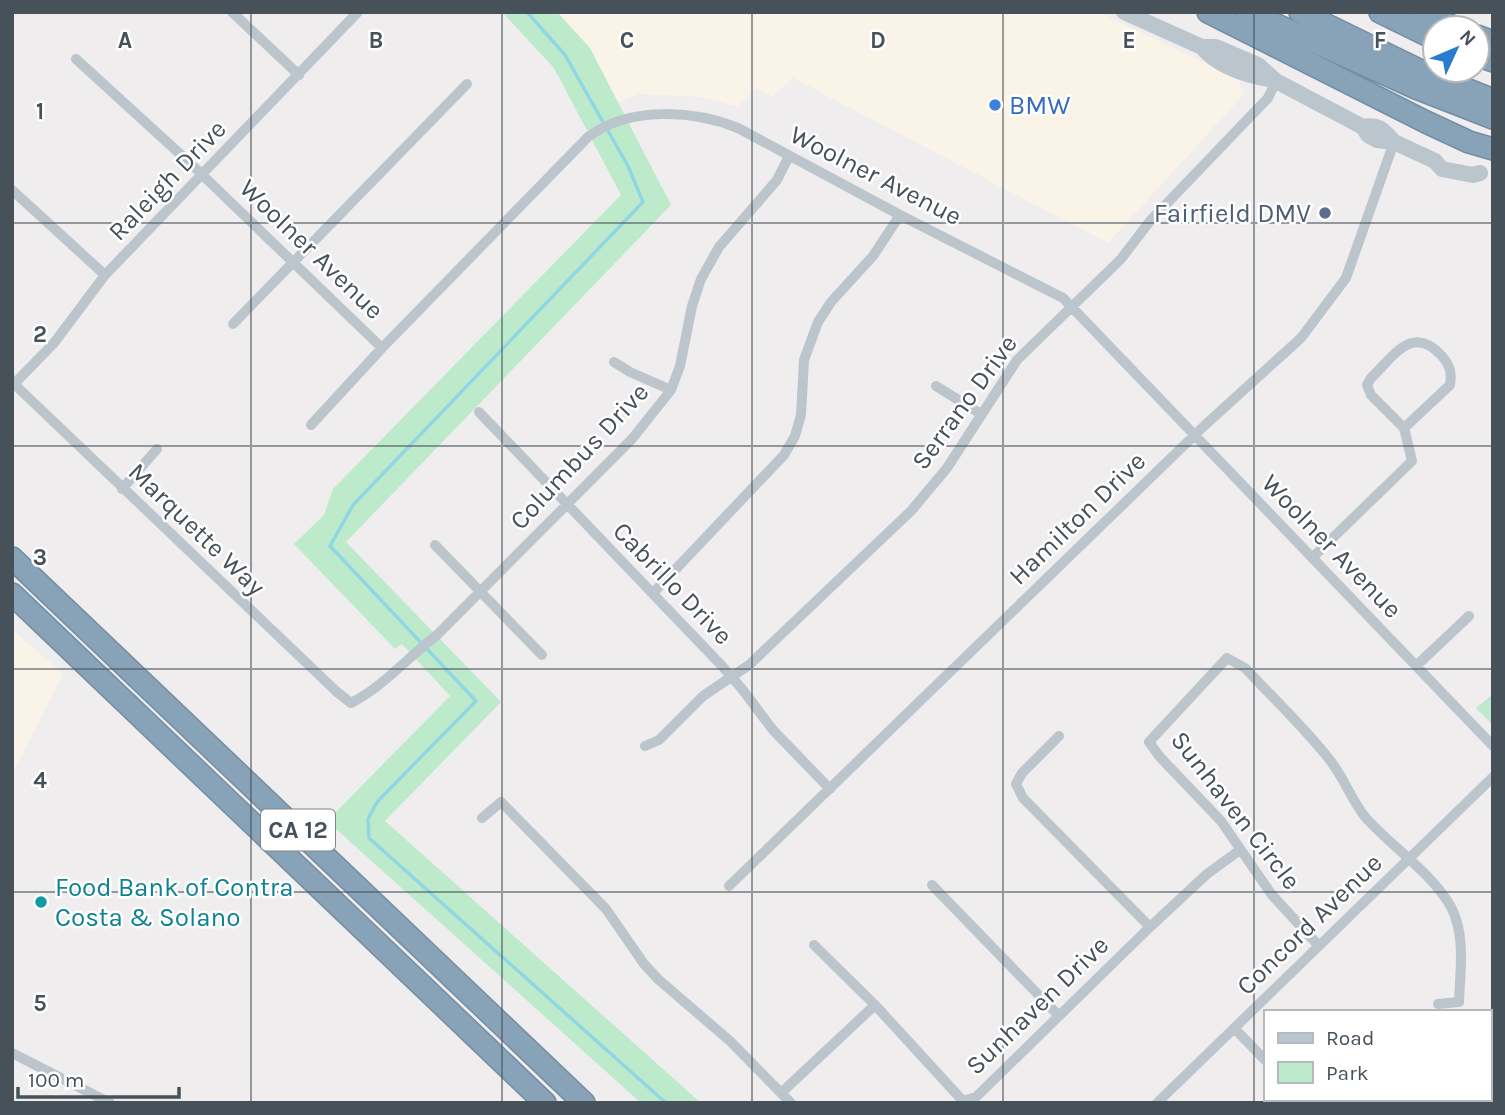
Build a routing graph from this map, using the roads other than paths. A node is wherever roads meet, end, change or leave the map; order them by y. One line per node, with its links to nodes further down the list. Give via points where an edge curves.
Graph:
1 (232, 12): 10 (street)
2 (358, 12): 10 (street, Raleigh Drive)
3 (1124, 12): 11 (street, via 1202,47 1216,47 1258,65)
4 (1208, 12): 16 (highway, via 1426,122)
5 (1248, 12): 14 (highway)
6 (1300, 12): 13 (highway)
7 (1380, 12): 8 (highway)
8 (1421, 32)
9 (76, 59): 19 (street, Woolner Avenue)
10 (299, 75): 19 (street, Raleigh Drive)
11 (1276, 81): 15 (street, via 1363,127 1374,125); 24 (street, Serrano Drive, via 1268,98)
12 (467, 84): 22 (street)
13 (1493, 100)
14 (1493, 118)
15 (1394, 142): 18 (street, via 1435,161 1442,169); 35 (street, Hamilton Drive, via 1338,292 1301,338)
16 (1493, 149)
17 (789, 156): 21 (street, Woolner Avenue); 26 (street, Woolner Avenue, via 717,119 644,115 617,121 588,137); 30 (street, Columbus Drive, via 777,180 719,247 702,279)
18 (1486, 174)
19 (203, 176): 22 (street, Woolner Avenue); 23 (street, Raleigh Drive)
20 (12, 190): 23 (street)
21 (900, 215): 24 (street, Woolner Avenue, via 1053,291); 43 (street, via 873,256 818,322 804,360 801,415 784,455)
22 (294, 263): 25 (street); 26 (street, Woolner Avenue)
23 (105, 275): 28 (street, Raleigh Drive, via 54,344)
24 (1072, 306): 32 (street, Serrano Drive, via 1017,360); 35 (street, Woolner Avenue)
25 (233, 324)
26 (382, 348): 33 (street)
27 (614, 362): 30 (street)
28 (13, 383): 37 (street, Marquette Way)
29 (936, 386): 32 (street)
30 (671, 390): 38 (street, Columbus Drive, via 632,439)
31 (479, 412): 38 (street, Cabrillo Drive)
32 (981, 414): 48 (street, Serrano Drive, via 947,468 911,511)
33 (311, 425)
34 (1404, 428): 34 (street, via 1450,385 1452,375 1449,363 1431,344 1420,340 1407,343 1367,385); 41 (street, via 1412,461)
35 (1194, 436): 41 (street, Woolner Avenue); 54 (street, Hamilton Drive)
36 (157, 449): 37 (street)
37 (122, 489): 49 (street, Marquette Way)
38 (567, 505): 42 (street, Columbus Drive); 43 (street, Cabrillo Drive)
39 (435, 545): 42 (street)
40 (12, 558): 72 (highway, CA 12)
41 (1312, 558): 47 (street, Woolner Avenue)
42 (481, 593): 46 (street); 49 (street, Columbus Drive, via 368,694)
43 (653, 593): 48 (street, Cabrillo Drive)
44 (12, 594): 71 (highway, CA 12)
45 (1469, 616): 47 (street)
46 (542, 655)
47 (1416, 666): 52 (street, Woolner Avenue)
48 (732, 677): 51 (street, Serrano Drive); 54 (street, Cabrillo Drive, via 773,730)
49 (351, 703)
50 (1059, 736): 60 (street, via 1016,784 1023,798)
51 (646, 746)
52 (1493, 746)
53 (1493, 777): 57 (street, Concord Avenue)
54 (830, 789): 59 (street, Hamilton Drive)
55 (482, 818): 69 (street, via 501,802 606,909 659,980)
56 (1240, 850): 57 (street, Sunhaven Circle, via 1221,821 1149,742 1227,658 1245,668 1331,761 1366,818); 60 (street, Sunhaven Drive); 62 (street, Sunhaven Circle, via 1272,895)
57 (1408, 860): 62 (street, Concord Avenue); 63 (street, via 1439,891 1458,928 1459,1002)
58 (932, 885): 65 (street)
59 (729, 886)
60 (1150, 927): 65 (street, Sunhaven Drive)
61 (814, 945): 64 (street)
62 (1318, 945): 66 (street, Concord Avenue)
63 (1438, 1004)
64 (875, 1005): 65 (street, Sunhaven Drive, via 963,1101 976,1097); 69 (street)
65 (1059, 1016)
66 (1234, 1028): 68 (street); 74 (street, Concord Avenue)
67 (12, 1053): 70 (street)
68 (1264, 1059)
69 (782, 1093): 73 (street)
70 (110, 1103)
71 (545, 1103)
72 (584, 1103)
73 (791, 1103)
74 (1157, 1103)

